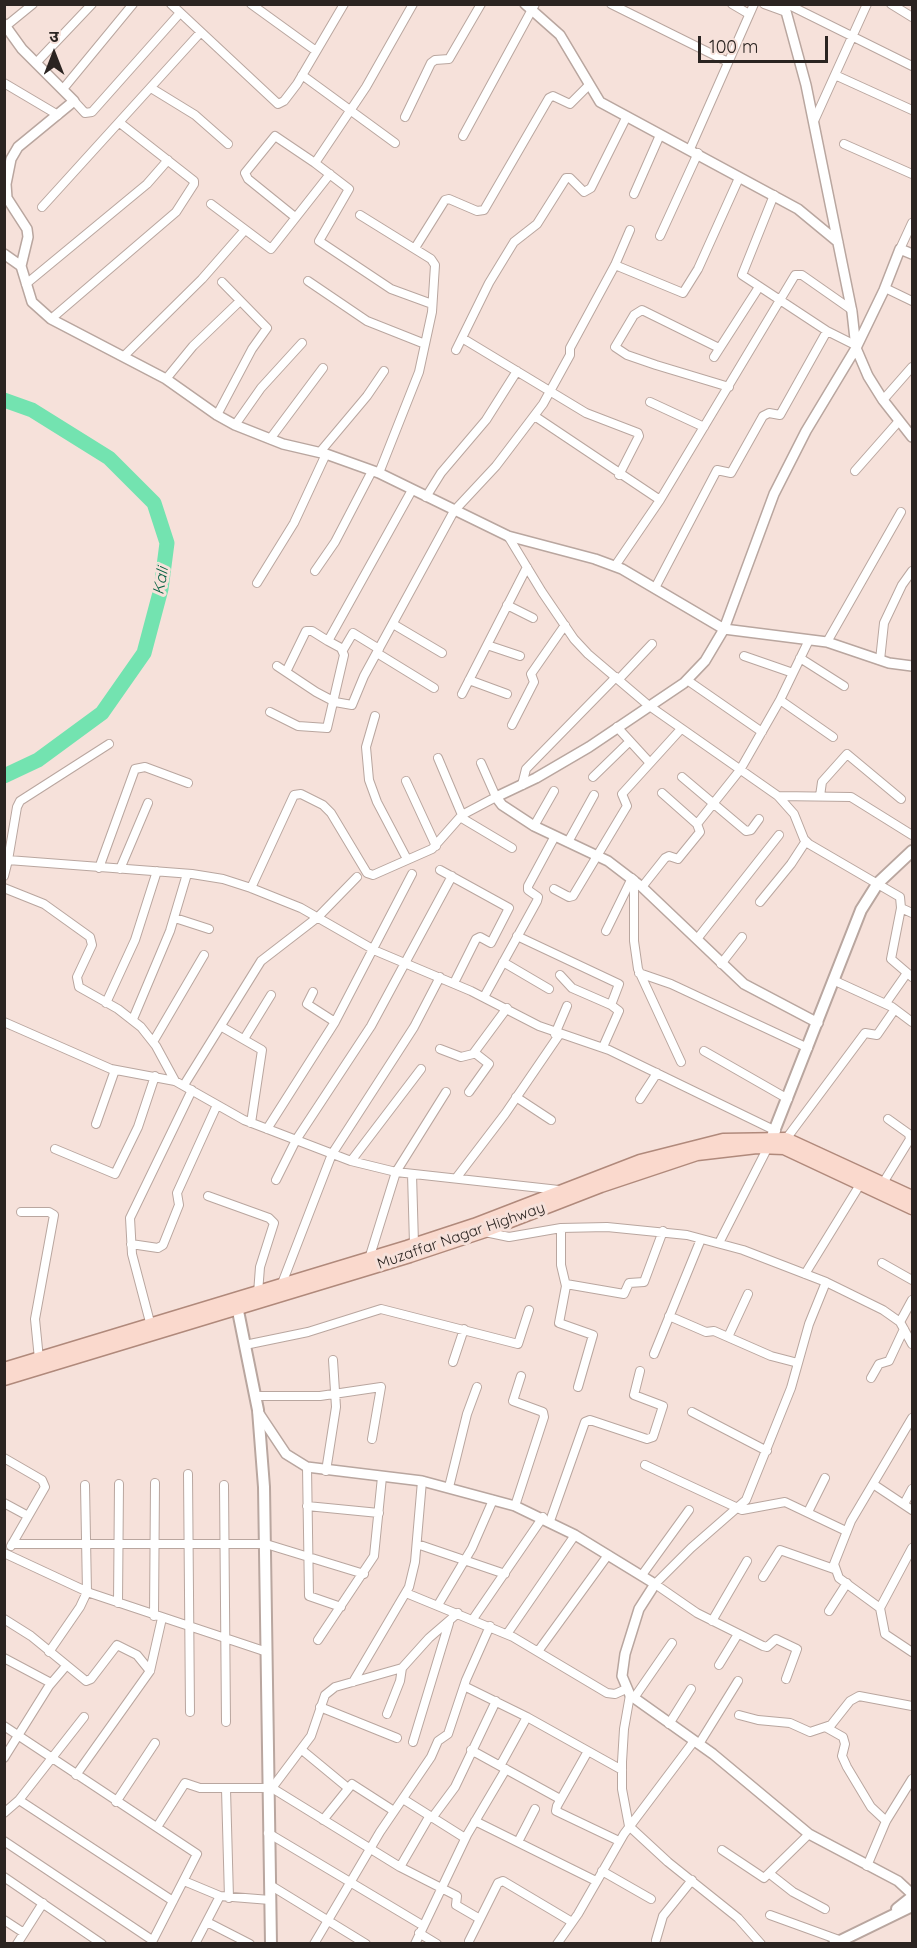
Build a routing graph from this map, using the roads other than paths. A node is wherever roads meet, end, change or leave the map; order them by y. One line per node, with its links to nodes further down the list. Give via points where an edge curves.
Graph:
1 (33, 4): 20 (street)
2 (92, 4): 25 (street)
3 (133, 4): 32 (street)
4 (171, 4): 17 (street)
5 (251, 4): 23 (street)
6 (413, 4): 35 (street)
7 (481, 4): 37 (street, via 448,60 431,63)
8 (611, 4): 24 (street)
9 (732, 4): 18 (street)
10 (754, 4): 18 (street)
11 (764, 4): 16 (street)
12 (867, 4): 22 (street)
13 (891, 4): 19 (street)
14 (342, 5): 23 (street)
15 (530, 6): 30 (street, via 560,35); 42 (street)
16 (786, 7): 22 (street); 39 (street)
17 (180, 13): 21 (street); 33 (street, via 92,112 85,112)
18 (749, 14): 24 (street)
19 (912, 17)
20 (5, 25): 25 (street)
21 (200, 33): 27 (street, via 275,103 284,101); 31 (street)
22 (853, 37): 26 (street); 28 (street)
23 (316, 51): 27 (street)
24 (728, 62): 46 (street)
25 (36, 63): 32 (street)
26 (912, 66)
27 (302, 75): 35 (street)
28 (835, 75): 34 (street); 39 (street)
29 (4, 83): 36 (street)
30 (589, 85): 38 (street, via 597,100); 63 (street, via 570,104 553,96 549,98 484,210 445,200)
31 (152, 88): 40 (street); 44 (street, via 195,115)
32 (63, 89): 33 (street)
33 (74, 101): 36 (street)
34 (912, 110)
35 (351, 111): 43 (street); 48 (street)
36 (58, 115): 68 (street, via 18,147 9,166 7,198 28,237)
37 (405, 117)
38 (626, 118): 41 (street); 81 (street, via 591,188 584,192 566,177 537,224 514,242)
39 (814, 121): 62 (street)
40 (120, 123): 47 (street); 55 (street)
41 (660, 135): 46 (street); 52 (street)
42 (463, 136)
43 (394, 143)
44 (228, 144)
45 (844, 144): 50 (street)
46 (694, 151): 51 (street); 61 (street)
47 (168, 160): 71 (street, via 147,184); 79 (street, via 195,183 180,207)
48 (315, 163): 49 (street); 57 (street, via 275,136 245,173)
49 (330, 174): 57 (street); 77 (street, via 349,189 324,228 320,243 397,292)
50 (912, 174)
51 (739, 178): 53 (street); 67 (street, via 683,294)
52 (634, 194)
53 (774, 195): 62 (street, via 803,212); 72 (street, via 741,271 743,277)
54 (211, 204): 60 (street)
55 (42, 207)
56 (360, 214): 63 (street)
57 (295, 217): 60 (street, via 271,249)
58 (912, 223): 64 (street)
59 (630, 230): 67 (street)
60 (244, 231): 87 (street)
61 (660, 236)
62 (838, 242): 78 (street)
63 (415, 248): 77 (street, via 435,264)
64 (900, 249): 66 (street); 73 (street)
65 (4, 254): 68 (street)
66 (912, 254)
67 (615, 265): 95 (street)
68 (21, 266): 71 (street)
69 (308, 281): 83 (street, via 367,321)
70 (222, 282): 75 (street)
71 (26, 284): 79 (street, via 35,307)
72 (759, 287): 74 (street); 85 (street)
73 (885, 288): 76 (street); 84 (street)
74 (780, 300): 78 (street, via 799,274); 80 (street); 94 (street)
75 (240, 301): 93 (street, via 193,346); 98 (street, via 267,328)
76 (912, 301)
77 (432, 304): 83 (street)
78 (852, 310): 84 (street)
79 (51, 319): 87 (street)
80 (827, 331): 84 (street); 120 (street, via 780,415 764,416 731,473 717,470)
81 (462, 338): 86 (street); 92 (street)
82 (302, 343): 101 (street, via 261,388)
83 (425, 344): 107 (street, via 413,393)
84 (856, 346): 96 (street); 125 (street, via 774,494)
85 (719, 348): 88 (street); 94 (street, via 642,310 634,315 615,347 627,355)
86 (456, 350)
87 (124, 356): 93 (street)
88 (714, 357)
89 (912, 367): 96 (street)
90 (323, 368): 104 (street)
91 (384, 371): 105 (street)
92 (517, 371): 95 (street); 110 (street, via 486,420)
93 (166, 379): 98 (street)
94 (729, 387): 102 (street)
95 (550, 391): 99 (street); 108 (street, via 586,413 638,433)
96 (883, 400): 100 (street)
97 (650, 402): 102 (street)
98 (217, 415): 101 (street)
99 (536, 417): 108 (street); 112 (street)
100 (899, 421): 103 (street); 106 (street)
101 (235, 425): 104 (street)
102 (704, 428): 111 (street)
103 (912, 437)
104 (270, 439): 105 (street)
105 (323, 453): 107 (street); 119 (street, via 294,523)
106 (855, 471)
107 (376, 472): 109 (street); 117 (street)
108 (619, 475): 111 (street)
109 (412, 490): 110 (street); 127 (street)
110 (426, 497): 112 (street)
111 (660, 500): 115 (street)
112 (454, 511): 114 (street); 123 (street)
113 (901, 512): 128 (street)
114 (508, 536): 115 (street); 116 (street)
115 (615, 566): 120 (street)
116 (527, 567): 121 (street); 124 (street)
117 (315, 571)
118 (912, 571): 137 (street, via 884,623)
119 (257, 582)
120 (655, 588): 125 (street)
121 (507, 605): 122 (street); 129 (street)
122 (533, 618)
123 (393, 624): 132 (street); 133 (street)
124 (565, 625): 142 (street, via 588,654); 154 (street, via 531,674 534,682)
125 (724, 629): 126 (street); 144 (street, via 705,661)
126 (809, 640): 128 (street); 136 (street)
127 (328, 641): 131 (street); 140 (street, via 306,631)
128 (827, 642): 137 (street)
129 (487, 645): 134 (street); 143 (street)
130 (652, 645): 142 (street)
131 (343, 650): 132 (street, via 353,633); 150 (street)
132 (378, 651): 146 (street); 150 (street, via 352,705)
133 (442, 652)
134 (520, 656)
135 (744, 656): 141 (street)
136 (800, 658): 141 (street); 145 (street)
137 (880, 660): 139 (street)
138 (277, 666): 140 (street)
139 (912, 666)
140 (286, 672): 150 (street)
141 (793, 673): 149 (street)
142 (617, 678): 151 (street); 169 (street, via 526,769)
143 (469, 680): 147 (street); 148 (street)
144 (687, 681): 151 (street); 157 (street)
145 (844, 686)
146 (434, 688)
147 (462, 694)
148 (507, 694)
149 (780, 700): 157 (street); 158 (street)
150 (335, 702): 152 (street, via 324,729 298,726)
151 (648, 705): 155 (street); 156 (street)
152 (270, 712)
153 (375, 716): 192 (street, via 366,747 369,780)
154 (512, 725)
155 (617, 728): 159 (street); 169 (street)
156 (681, 729): 163 (street); 164 (street)
157 (762, 732): 164 (street)
158 (833, 737)
159 (630, 741): 163 (street); 165 (street)
160 (110, 744): 193 (street, via 20,801)
161 (438, 758): 179 (street)
162 (481, 763): 175 (street)
163 (650, 763): 191 (street, via 622,794 627,806)
164 (740, 770): 173 (street); 178 (street)
165 (593, 777)
166 (682, 777): 178 (street)
167 (406, 781): 188 (street)
168 (188, 783): 194 (street, via 145,767 135,769)
169 (522, 785): 175 (street)
170 (554, 791): 182 (street)
171 (662, 793): 181 (street)
172 (594, 795): 187 (street)
173 (778, 796): 174 (street); 186 (street, via 794,814)
174 (820, 796): 176 (street, via 822,782 847,754); 184 (street, via 850,797)
175 (496, 797): 179 (street); 182 (street)
176 (901, 798)
177 (148, 803): 195 (street)
178 (714, 805): 180 (street, via 747,832); 181 (street)
179 (461, 816): 188 (street); 189 (street)
180 (759, 819)
181 (697, 824): 203 (street, via 701,830 678,859 665,858)
182 (534, 826): 185 (street)
183 (779, 835): 217 (street)
184 (912, 835)
185 (555, 836): 187 (street); 215 (street, via 528,886 538,898)
186 (806, 841): 204 (street); 208 (street)
187 (568, 842): 191 (street)
188 (436, 846): 192 (street)
189 (512, 848)
190 (912, 851): 204 (main road)
191 (596, 855): 203 (street); 207 (street, via 572,897)
192 (407, 859): 206 (street, via 369,875 331,813 323,805 297,794 291,799)
193 (9, 860): 194 (street); 200 (street)
194 (99, 868): 195 (street)
195 (120, 869): 197 (street)
196 (440, 870): 201 (street)
197 (156, 871): 198 (street); 233 (street, via 135,940)
198 (187, 874): 206 (street); 212 (street)
199 (412, 874): 218 (street)
200 (4, 876)
201 (452, 876): 221 (street); 228 (street, via 509,910 491,943 477,939)
202 (357, 877): 211 (street)
203 (636, 882): 214 (street); 217 (street); 223 (street, via 634,941)
204 (878, 883): 209 (street, via 900,897); 227 (main road, via 861,910)
205 (4, 888): 233 (street, via 44,904 90,937 92,945 77,982)
206 (251, 888): 211 (street)
207 (554, 889)
208 (760, 902)
209 (901, 908): 210 (street); 225 (street, via 891,959)
210 (912, 913)
211 (318, 917): 218 (street); 244 (street, via 261,961)
212 (175, 918): 213 (street); 239 (street)
213 (209, 929)
214 (606, 932)
215 (517, 936): 220 (street); 235 (street, via 619,984)
216 (742, 937): 222 (street)
217 (697, 939): 222 (street)
218 (374, 950): 221 (street); 241 (street)
219 (204, 955): 247 (street)
220 (503, 962): 229 (street); 232 (street)
221 (405, 964): 226 (street); 272 (street, via 371,1026)
222 (721, 964): 243 (street, via 759,994)
223 (639, 973): 249 (street); 253 (street)
224 (560, 975): 235 (street, via 572,988)
225 (910, 975): 234 (street)
226 (440, 977): 228 (street); 274 (street, via 414,1027)
227 (833, 980): 234 (street); 243 (main road)
228 (454, 983): 232 (street)
229 (549, 989)
230 (313, 992): 241 (street, via 307,1004)
231 (271, 995): 246 (street)
232 (484, 997): 237 (street)
233 (106, 1002): 239 (street)
234 (886, 1003): 238 (street)
235 (611, 1005): 248 (street, via 619,1011)
236 (567, 1006): 245 (street)
237 (507, 1008): 245 (street); 252 (street)
238 (895, 1009): 242 (street); 271 (street, via 876,1035 865,1033)
239 (133, 1019): 247 (street)
240 (4, 1022): 255 (street)
241 (335, 1022): 270 (street)
242 (912, 1022)
243 (818, 1023): 249 (main road)
244 (222, 1027): 246 (street); 259 (street)
245 (557, 1034): 248 (street); 262 (street)
246 (244, 1039): 268 (street, via 263,1053)
247 (153, 1042): 258 (street)
248 (603, 1047): 256 (street)
249 (808, 1048): 264 (main road)
250 (440, 1049): 252 (street, via 461,1057)
251 (704, 1051): 264 (street)
252 (475, 1053): 261 (street, via 489,1064)
253 (681, 1062)
254 (420, 1068): 275 (street)
255 (115, 1070): 257 (street); 269 (street)
256 (657, 1073): 263 (street); 271 (street)
257 (156, 1076): 258 (street); 273 (street, via 138,1127 115,1174)
258 (175, 1081): 259 (street)
259 (188, 1087): 265 (street); 293 (street, via 130,1218)
260 (446, 1092): 276 (street)
261 (469, 1092)
262 (516, 1097): 267 (street); 278 (street)
263 (640, 1099)
264 (788, 1099): 271 (main road)
265 (217, 1105): 268 (street); 293 (street, via 177,1193 179,1205 163,1245 158,1248)
266 (888, 1119): 281 (street, via 909,1134 910,1139)
267 (551, 1120)
268 (251, 1123): 270 (street)
269 (96, 1124)
270 (267, 1129): 272 (street)
271 (776, 1139): 280 (main road, Muzaffar Nagar Highway, via 794,1152); 281 (main road, Muzaffar Nagar Highway); 282 (main road, Muzaffar Nagar Highway, via 723,1140 640,1161); 290 (main road, Muzaffar Nagar Highway, via 670,1161); 292 (street)
272 (296, 1140): 274 (street); 279 (street)
273 (55, 1149)
274 (332, 1154): 275 (street); 301 (street)
275 (351, 1161): 276 (street)
276 (396, 1172): 277 (street); 295 (street)
277 (412, 1174): 278 (street); 294 (street)
278 (457, 1177): 282 (street)
279 (276, 1180)
280 (861, 1183): 285 (main road, Muzaffar Nagar Highway); 297 (street)
281 (884, 1183): 284 (main road, Muzaffar Nagar Highway)
282 (561, 1190): 287 (main road, Muzaffar Nagar Highway)
283 (208, 1196): 303 (street, via 274,1223 260,1267)
284 (912, 1197)
285 (912, 1208)
286 (21, 1212): 315 (street, via 54,1215 35,1319)
287 (474, 1225): 290 (street); 294 (main road, Muzaffar Nagar Highway)
288 (561, 1228): 289 (street); 290 (street, via 509,1237); 300 (street, via 561,1265)
289 (663, 1231): 291 (street); 300 (street, via 644,1282 629,1283 624,1294)
290 (485, 1232): 303 (main road, Muzaffar Nagar Highway)
291 (701, 1239): 292 (street); 307 (street)
292 (718, 1243): 297 (street)
293 (131, 1244): 309 (street)
294 (414, 1244): 295 (main road, Muzaffar Nagar Highway)
295 (369, 1259): 301 (main road, Muzaffar Nagar Highway)
296 (882, 1263): 298 (street)
297 (805, 1274): 299 (street)
298 (912, 1280)
299 (826, 1282): 308 (street, via 883,1310); 318 (street)
300 (566, 1284): 325 (street, via 559,1323 593,1335)
301 (280, 1287): 303 (main road, Muzaffar Nagar Highway)
302 (748, 1294): 311 (street)
303 (259, 1299): 305 (main road, Muzaffar Nagar Highway)
304 (912, 1300): 308 (street)
305 (237, 1305): 309 (main road, Muzaffar Nagar Highway); 313 (main road); 323 (main road, Muzaffar Nagar Highway)
306 (529, 1310): 310 (street, via 518,1344)
307 (669, 1316): 311 (street); 314 (street)
308 (902, 1325): 312 (street); 322 (street, via 889,1361 879,1364)
309 (151, 1326): 315 (main road, Muzaffar Nagar Highway)
310 (464, 1329): 313 (street, via 381,1309 308,1332); 317 (street)
311 (728, 1337): 318 (street)
312 (912, 1344)
313 (245, 1345): 327 (main road)
314 (654, 1354)
315 (39, 1359): 319 (main road, Muzaffar Nagar Highway)
316 (333, 1360): 326 (street)
317 (453, 1362)
318 (798, 1363): 332 (street)
319 (4, 1369)
320 (640, 1371): 359 (street, via 634,1395 663,1406 653,1437 647,1439 590,1420 585,1422)
321 (521, 1376): 352 (street, via 513,1401 543,1412 544,1417)
322 (871, 1378)
323 (4, 1379)
324 (477, 1387): 346 (street, via 466,1414)
325 (578, 1387)
326 (337, 1393): 327 (street); 331 (street, via 381,1387); 336 (street)
327 (255, 1396): 328 (main road)
328 (258, 1410): 335 (street, via 286,1454); 368 (main road)
329 (692, 1412): 332 (street)
330 (912, 1418): 343 (street)
331 (372, 1439)
332 (767, 1451): 353 (street, via 749,1494)
333 (4, 1458): 358 (street, via 44,1483)
334 (645, 1465): 353 (street)
335 (307, 1467): 336 (street); 351 (street)
336 (326, 1471): 338 (street)
337 (188, 1474): 366 (street)
338 (382, 1477): 340 (street); 357 (street)
339 (825, 1478): 356 (street)
340 (422, 1481): 346 (street); 369 (street)
341 (155, 1483): 365 (street)
342 (119, 1484): 364 (street)
343 (873, 1484): 350 (street); 360 (street)
344 (85, 1485): 363 (street)
345 (224, 1485): 367 (street)
346 (449, 1487): 348 (street)
347 (912, 1488): 350 (street)
348 (493, 1500): 352 (street); 374 (street)
349 (4, 1503): 358 (street)
350 (904, 1504): 355 (street)
351 (307, 1506): 357 (street); 373 (street)
352 (515, 1506): 359 (street)
353 (738, 1509): 356 (street, via 785,1502); 382 (street)
354 (689, 1510): 379 (street)
355 (912, 1510)
356 (808, 1512): 360 (street)
357 (379, 1513): 377 (street, via 375,1551)
358 (28, 1516): 362 (street)
359 (546, 1519): 361 (street); 378 (street)
360 (846, 1531): 376 (street)
361 (575, 1535): 372 (street); 398 (street)
362 (12, 1544): 363 (street); 371 (street)
363 (86, 1544): 364 (street); 383 (street)
364 (119, 1544): 365 (street); 385 (street)
365 (154, 1544): 366 (street); 391 (street)
366 (189, 1544): 367 (street); 397 (street)
367 (225, 1544): 368 (street); 400 (street)
368 (266, 1544): 373 (street); 405 (main road)
369 (417, 1544): 374 (street); 384 (street, via 413,1576)
370 (912, 1548): 388 (street)
371 (5, 1555): 383 (street)
372 (609, 1555): 379 (street); 403 (street)
373 (308, 1556): 377 (street); 387 (street, via 309,1596)
374 (465, 1560): 378 (street); 386 (street)
375 (747, 1561): 395 (street)
376 (834, 1569): 380 (street, via 780,1550); 381 (street)
377 (364, 1574): 387 (street)
378 (505, 1574): 393 (street)
379 (642, 1575): 382 (street)
380 (763, 1577)
381 (847, 1583): 388 (street); 389 (street)
382 (655, 1584): 395 (street); 418 (street, via 639,1609 625,1654 622,1676)
383 (87, 1592): 385 (street); 404 (street)
384 (406, 1593): 386 (street); 414 (street)
385 (118, 1603): 391 (street)
386 (438, 1605): 390 (street)
387 (341, 1607): 401 (street)
388 (880, 1608): 406 (street, via 885,1634)
389 (829, 1611)
390 (458, 1613): 393 (street); 394 (street)
391 (158, 1617): 397 (street); 411 (street)
392 (4, 1619): 404 (street)
393 (472, 1619): 396 (street)
394 (449, 1621): 410 (street); 433 (street)
395 (712, 1621): 399 (street)
396 (490, 1626): 398 (street); 416 (street)
397 (190, 1627): 400 (street); 422 (street)
398 (507, 1634): 403 (street)
399 (738, 1634): 408 (street); 412 (street, via 765,1647 776,1639 797,1649)
400 (226, 1639): 405 (street); 427 (street)
401 (318, 1640)
402 (672, 1643): 418 (street)
403 (539, 1650): 418 (street, via 607,1693)
404 (49, 1652): 409 (street)
405 (267, 1652): 447 (main road)
406 (912, 1652)
407 (4, 1658): 415 (street)
408 (719, 1665)
409 (66, 1666): 411 (street, via 88,1681 120,1645 137,1655); 415 (street)
410 (402, 1668): 414 (street); 423 (street)
411 (150, 1671): 443 (street)
412 (786, 1679)
413 (738, 1681): 435 (street)
414 (353, 1682): 421 (street, via 329,1690)
415 (51, 1683): 431 (street)
416 (464, 1686): 419 (street); 448 (street, via 448,1734 438,1741)
417 (691, 1689): 428 (street)
418 (630, 1694): 428 (street); 442 (street)
419 (496, 1701): 426 (street); 437 (street)
420 (912, 1706): 430 (street, via 859,1696)
421 (320, 1707): 432 (street); 436 (street, via 316,1726)
422 (190, 1712)
423 (387, 1714)
424 (739, 1714): 430 (street, via 789,1723 810,1732)
425 (84, 1717): 439 (street)
426 (527, 1717): 438 (street); 441 (street)
427 (226, 1722)
428 (669, 1724): 435 (street)
429 (4, 1726): 431 (street)
430 (827, 1728): 458 (street, via 843,1737 846,1767 867,1802)
431 (21, 1735): 439 (street); 440 (street)
432 (397, 1738)
433 (412, 1742)
434 (155, 1743): 451 (street)
435 (696, 1743): 459 (street); 462 (street)
436 (302, 1750): 445 (street); 447 (street)
437 (471, 1750): 441 (street); 455 (street, via 455,1787)
438 (588, 1751): 442 (street); 449 (street)
439 (51, 1756): 443 (street); 450 (street)
440 (4, 1758)
441 (503, 1768): 449 (street); 457 (street)
442 (622, 1770): 459 (street)
443 (76, 1775): 451 (street)
444 (912, 1779): 458 (street)
445 (348, 1788): 453 (street, via 355,1785); 456 (street)
446 (226, 1789): 447 (street); 460 (street, via 185,1783); 482 (street)
447 (270, 1789): 456 (street); 461 (main road)
448 (403, 1798): 453 (street); 455 (street)
449 (560, 1799): 465 (street, via 556,1809 559,1813)
450 (19, 1800): 454 (street); 485 (street)
451 (116, 1802): 460 (street)
452 (536, 1809): 466 (street)
453 (394, 1811): 467 (street)
454 (4, 1813)
455 (431, 1817): 463 (street); 470 (street)
456 (323, 1820): 467 (street)
457 (475, 1821): 463 (street); 466 (street)
458 (886, 1821): 469 (street)
459 (629, 1826): 465 (street); 474 (street)
460 (156, 1827): 475 (street, via 197,1854)
461 (268, 1833): 477 (street); 478 (main road)
462 (809, 1834): 469 (street); 472 (street)
463 (465, 1838): 479 (street)
464 (4, 1841): 500 (street)
465 (619, 1841): 471 (street)
466 (518, 1842): 476 (street)
467 (370, 1849): 470 (street); 477 (street)
468 (722, 1850): 472 (street, via 763,1877)
469 (867, 1866): 481 (street, via 898,1881)
470 (400, 1868): 479 (street)
471 (602, 1871): 476 (street); 483 (street)
472 (770, 1874): 488 (street)
473 (4, 1877): 486 (street)
474 (692, 1880): 498 (street, via 663,1916); 512 (street, via 738,1918)
475 (184, 1881): 480 (street); 485 (street)
476 (596, 1881): 495 (street)
477 (350, 1883): 493 (street); 496 (street)
478 (270, 1885): 484 (main road); 493 (street)
479 (440, 1888): 491 (street, via 457,1897 456,1905); 496 (street)
480 (220, 1896): 482 (street); 494 (street)
481 (912, 1896): 490 (main road)
482 (229, 1898): 484 (street)
483 (651, 1899)
484 (270, 1900): 506 (main road)
485 (173, 1901): 500 (street)
486 (43, 1903): 497 (street); 504 (street)
487 (912, 1906): 490 (main road)
488 (825, 1909)
489 (770, 1915): 502 (street)
490 (891, 1916): 502 (main road)
491 (480, 1919): 495 (street, via 498,1882 503,1881); 499 (street)
492 (4, 1920): 497 (street)
493 (328, 1921): 507 (street); 508 (street)
494 (207, 1922): 501 (street); 505 (street)
495 (572, 1922): 511 (street)
496 (421, 1929): 509 (street); 510 (street)
497 (24, 1933): 503 (street)
498 (656, 1940)
499 (469, 1941)
500 (152, 1942)
501 (245, 1942)
502 (837, 1942)
503 (17, 1944)
504 (102, 1944)
505 (195, 1944)
506 (271, 1944)
507 (315, 1944)
508 (366, 1944)
509 (415, 1944)
510 (437, 1944)
511 (557, 1944)
512 (760, 1944)

